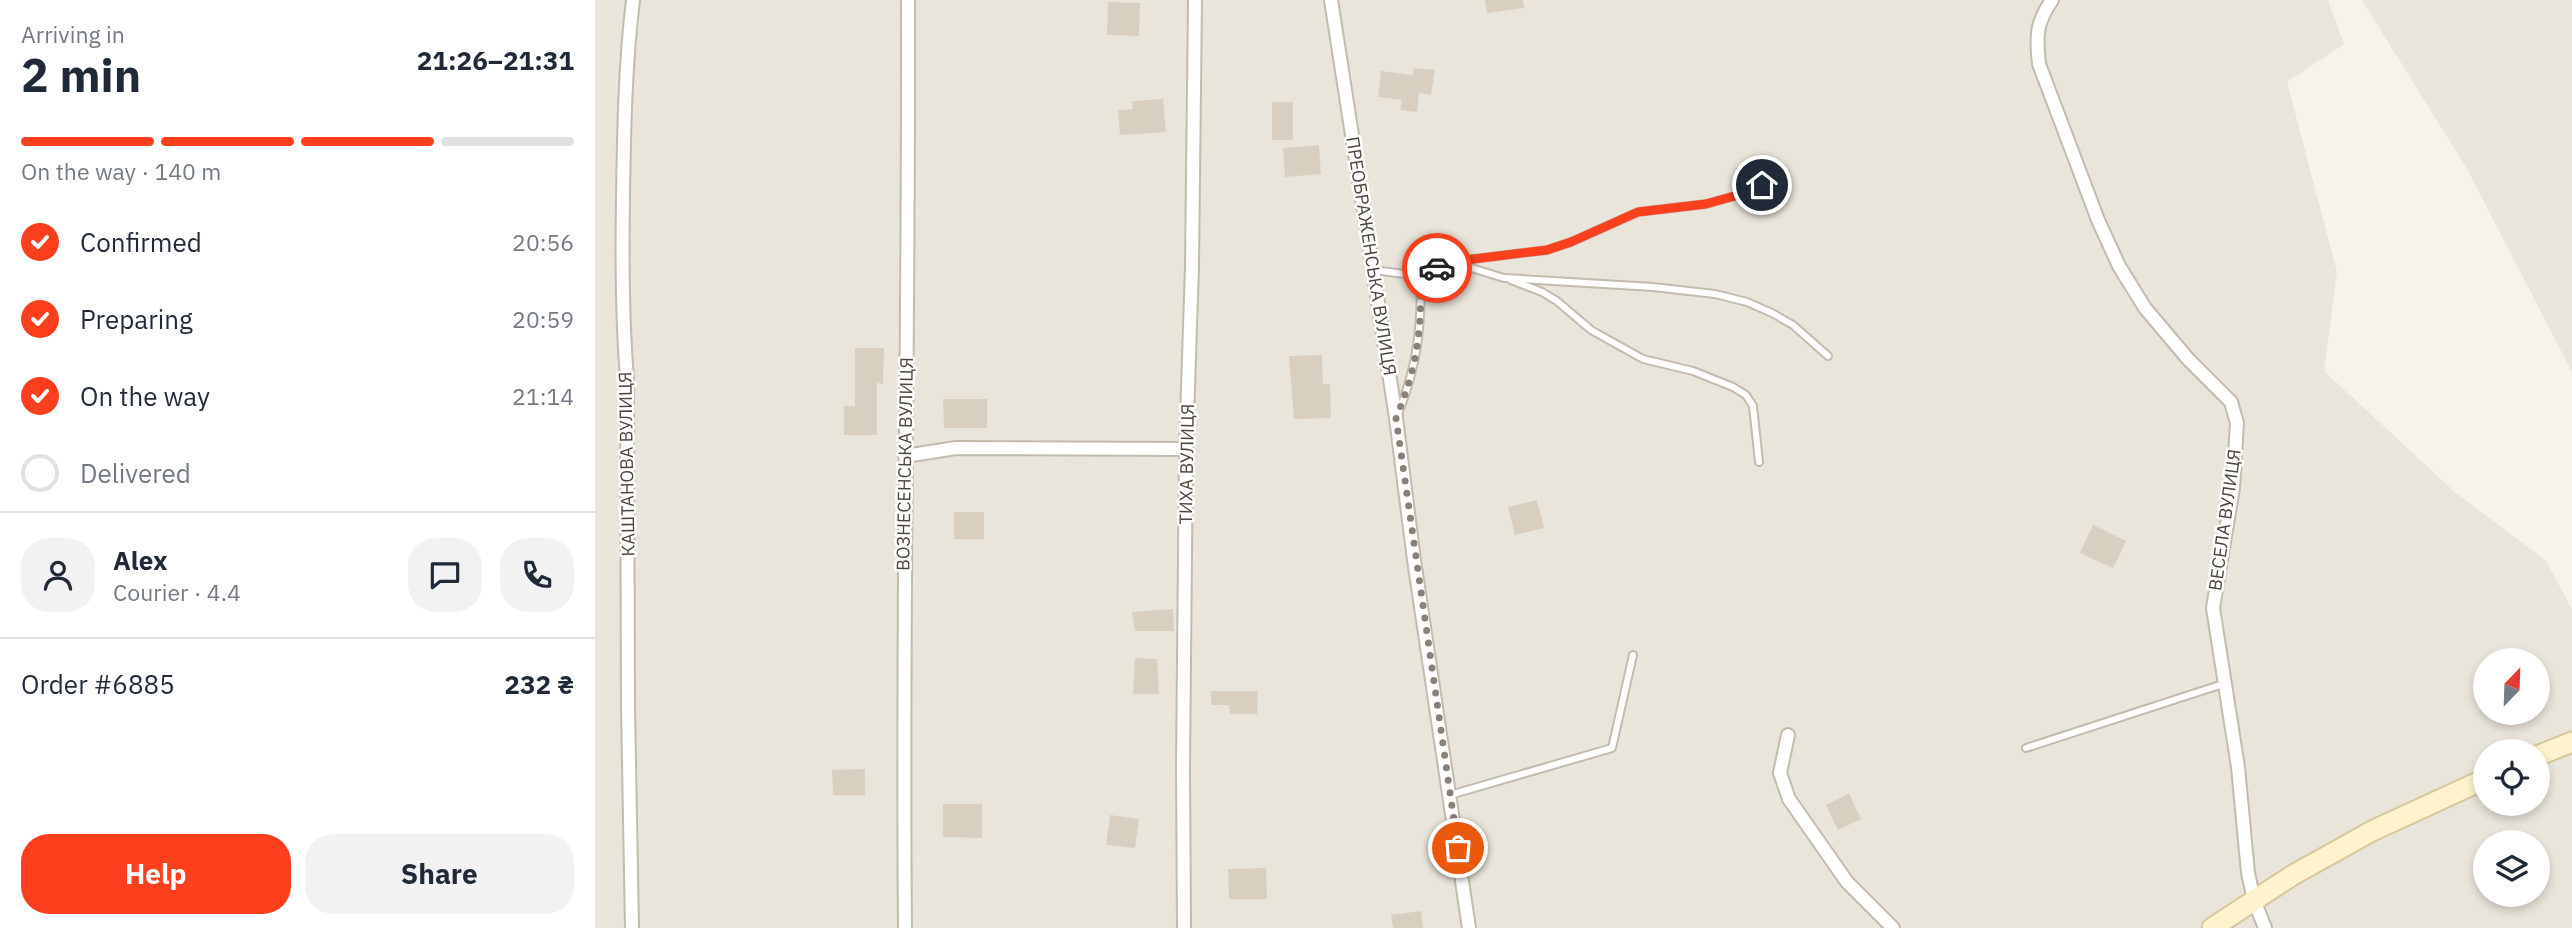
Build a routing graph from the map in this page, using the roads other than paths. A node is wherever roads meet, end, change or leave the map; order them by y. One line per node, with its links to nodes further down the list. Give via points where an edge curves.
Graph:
1 (633, 0): 25 (street, КАШТАНОВА ВУЛИЦЯ, via 622,237)
2 (908, 0): 14 (street, ВОЗНЕСЕНСЬКА ВУЛИЦЯ)
3 (1195, 0): 13 (street, ТИХА ВУЛИЦЯ)
4 (1331, 0): 8 (street, ПРЕОБРАЖЕНСЬКА ВУЛИЦЯ)
5 (2052, 0): 17 (street, ВЕСЕЛА ВУЛИЦЯ, via 2041,15 2036,38 2039,64 2098,220 2145,308 2231,402 2237,423 2233,488 2213,608)
6 (1785, 174): 7 (lane, via 1706,204 1638,212 1547,250)
7 (1449, 262): 9 (lane); 10 (lane)
8 (1373, 270): 9 (lane); 12 (street, ПРЕОБРАЖЕНСЬКА ВУЛИЦЯ)
9 (1421, 276): 12 (lane, via 1416,359)
10 (1504, 278): 11 (lane, via 1715,294 1772,313); 15 (lane, via 1542,292 1591,330 1643,359 1693,371 1746,395 1753,406)
11 (1828, 356)
12 (1396, 418): 23 (street, ПРЕОБРАЖЕНСЬКА ВУЛИЦЯ)
13 (1186, 449): 14 (street, via 956,448); 27 (street, ТИХА ВУЛИЦЯ)
14 (905, 456): 26 (street, ВОЗНЕСЕНСЬКА ВУЛИЦЯ)
15 (1759, 462)
16 (1633, 655): 23 (lane, via 1612,748)
17 (2225, 682): 20 (lane); 24 (street, ВЕСЕЛА ВУЛИЦЯ)
18 (1788, 735): 29 (street, via 1780,773 1789,799 1847,883)
19 (2572, 742): 21 (street)
20 (2026, 748)
21 (2550, 751)
22 (2473, 785): 24 (street, via 2372,831)
23 (1450, 795): 28 (street, ПРЕОБРАЖЕНСЬКА ВУЛИЦЯ)
24 (2254, 900): 30 (street); 31 (street, ВЕСЕЛА ВУЛИЦЯ)
25 (632, 928)
26 (905, 928)
27 (1184, 928)
28 (1469, 928)
29 (1893, 928)
30 (2212, 928)
31 (2265, 928)

